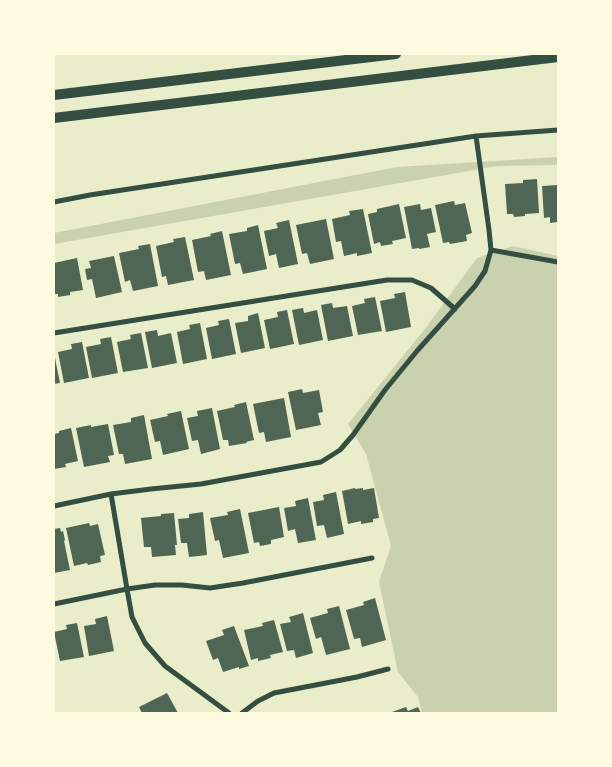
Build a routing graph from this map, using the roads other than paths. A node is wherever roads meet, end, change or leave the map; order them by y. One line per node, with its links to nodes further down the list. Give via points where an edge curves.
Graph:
1 (396, 54): 3 (main road)
2 (558, 57): 4 (main road)
3 (54, 95)
4 (54, 118)
5 (558, 130): 6 (street)
6 (476, 136): 7 (street); 8 (street)
7 (54, 202)
8 (491, 250): 9 (street); 10 (street, via 486,271)
9 (558, 262)
10 (455, 309): 11 (street, via 431,288 412,280 387,280); 12 (street, via 412,357 340,450 321,462 200,484)
11 (54, 333)
12 (111, 494): 13 (street); 15 (street)
13 (54, 506)
14 (372, 558): 15 (street, via 210,588 155,585)
15 (126, 589): 16 (street); 18 (street, via 132,617 146,643 166,666)
16 (54, 604)
17 (388, 670): 19 (street, via 274,693)
18 (229, 713)
19 (242, 713)

